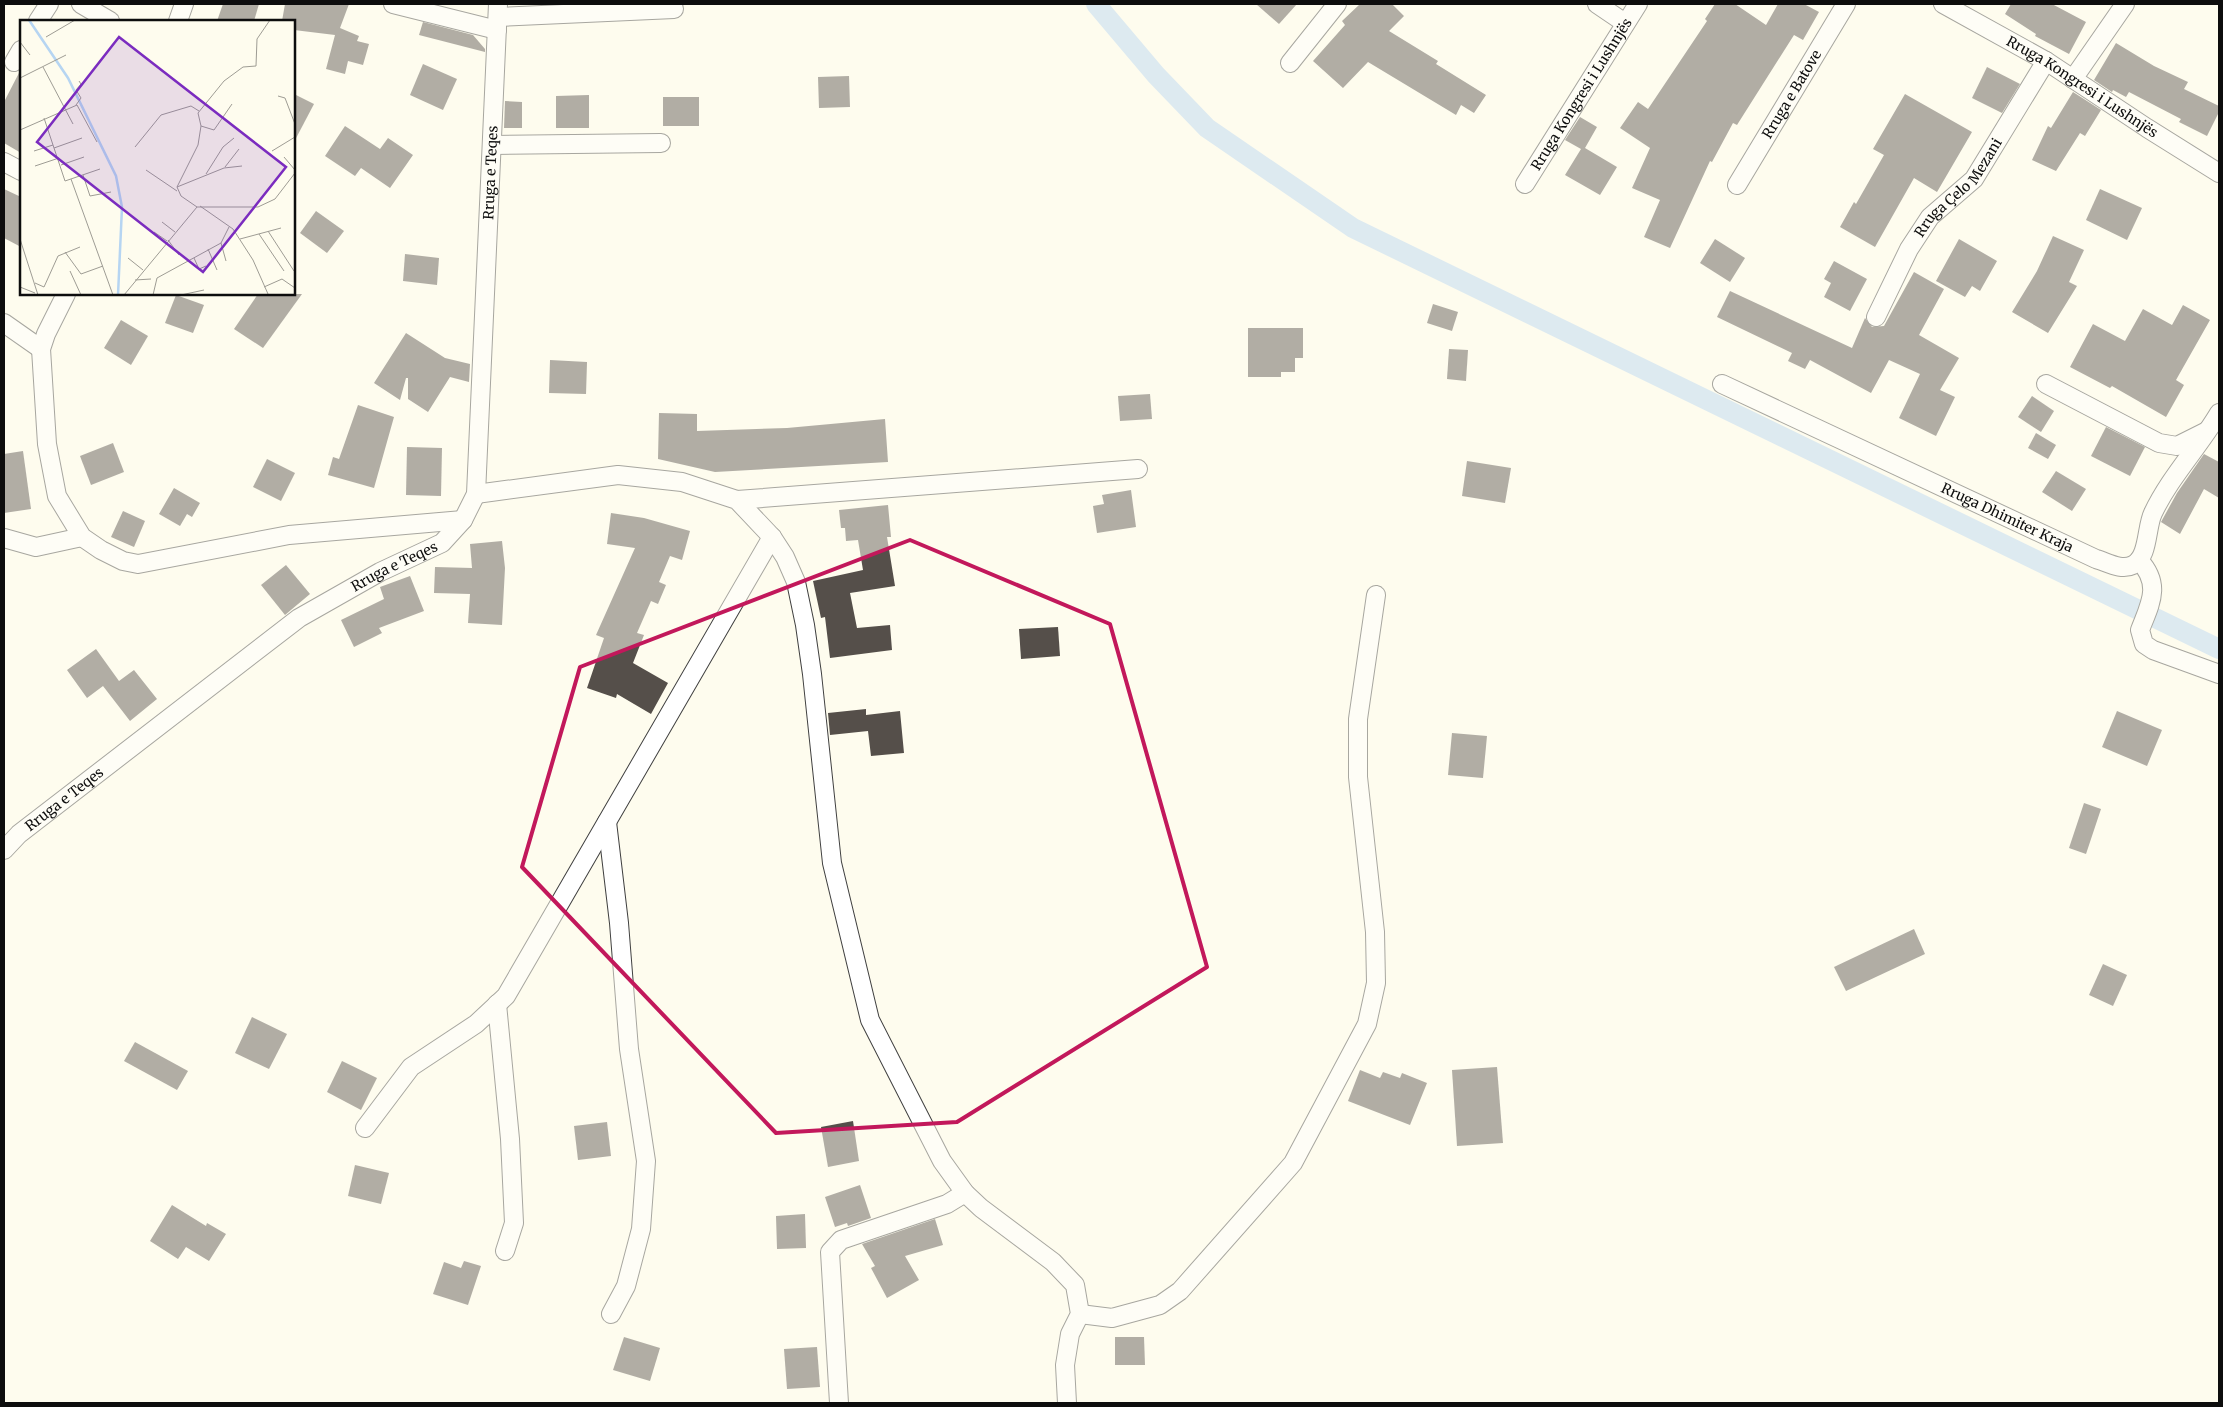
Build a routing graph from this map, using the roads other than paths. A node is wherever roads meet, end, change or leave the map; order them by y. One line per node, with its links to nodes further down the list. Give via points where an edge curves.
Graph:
1 (49, 4): 13 (street)
2 (81, 4): 14 (street)
3 (184, 4): 15 (street)
4 (393, 4): 12 (street)
5 (1337, 4): 18 (street)
6 (1597, 4): 16 (street)
7 (1638, 4): 16 (street, Rruga Kongresi i Lushnjës)
8 (1846, 4): 26 (street, Rruga e Batove)
9 (1943, 4): 17 (street, Rruga Kongresi i Lushnjës)
10 (2125, 4): 19 (street)
11 (674, 8): 12 (street)
12 (498, 17): 21 (street, Rruga e Teqes)
13 (39, 20)
14 (108, 20)
15 (178, 20)
16 (1625, 23): 25 (street, Rruga Kongresi i Lushnjës)
17 (2046, 61): 19 (street, Rruga Kongresi i Lushnjës); 28 (street, Rruga Çelo Mezani, via 1974,179 1930,216 1909,249)
18 (1290, 63)
19 (2073, 79): 24 (street, Rruga Kongresi i Lushnjës)
20 (661, 142): 21 (street)
21 (493, 145): 36 (street, Rruga e Teqes)
22 (4, 162): 23 (street)
23 (20, 170)
24 (2219, 173)
25 (1525, 184)
26 (1737, 185)
27 (66, 295): 30 (street)
28 (1876, 317)
29 (4, 323): 30 (street)
30 (41, 349): 39 (street, via 47,444 57,496)
31 (1722, 384): 42 (street, Rruga Dhimiter Kraja, via 2096,559 2121,567 2132,566)
32 (2046, 384): 34 (street, via 2159,443 2177,446)
33 (2219, 413): 34 (street)
34 (2214, 432): 42 (street, via 2163,495 2152,514)
35 (1138, 469): 37 (street)
36 (476, 494): 37 (street, via 618,475 682,482); 38 (street, Rruga e Teqes)
37 (737, 500): 40 (street)
38 (463, 520): 39 (street, via 289,535 138,564 123,561); 46 (street, Rruga e Teqes, via 442,543 380,572 299,618 19,834)
39 (82, 537): 41 (street, via 36,547)
40 (772, 537): 45 (street); 49 (street, via 796,582 812,674 832,863 870,1020 942,1161)
41 (4, 538)
42 (2139, 560): 44 (street, via 2151,579 2154,594 2140,630 2144,644)
43 (1376, 595): 52 (street, via 1358,719 1358,778 1375,932 1376,983 1367,1024 1292,1163 1180,1291 1160,1304 1112,1318)
44 (2219, 674)
45 (607, 822): 47 (street, via 506,996); 51 (street, via 629,1049 646,1161 641,1229 626,1286)
46 (4, 850)
47 (497, 1004): 48 (street, via 476,1024 411,1067); 50 (street, via 510,1139 514,1224)
48 (365, 1128)
49 (965, 1193): 52 (street, via 1059,1268 1075,1285); 53 (street, via 947,1204 841,1240 830,1252)
50 (505, 1251)
51 (611, 1314)
52 (1080, 1314): 54 (street, via 1070,1334 1066,1365)
53 (839, 1403)
54 (1067, 1403)

